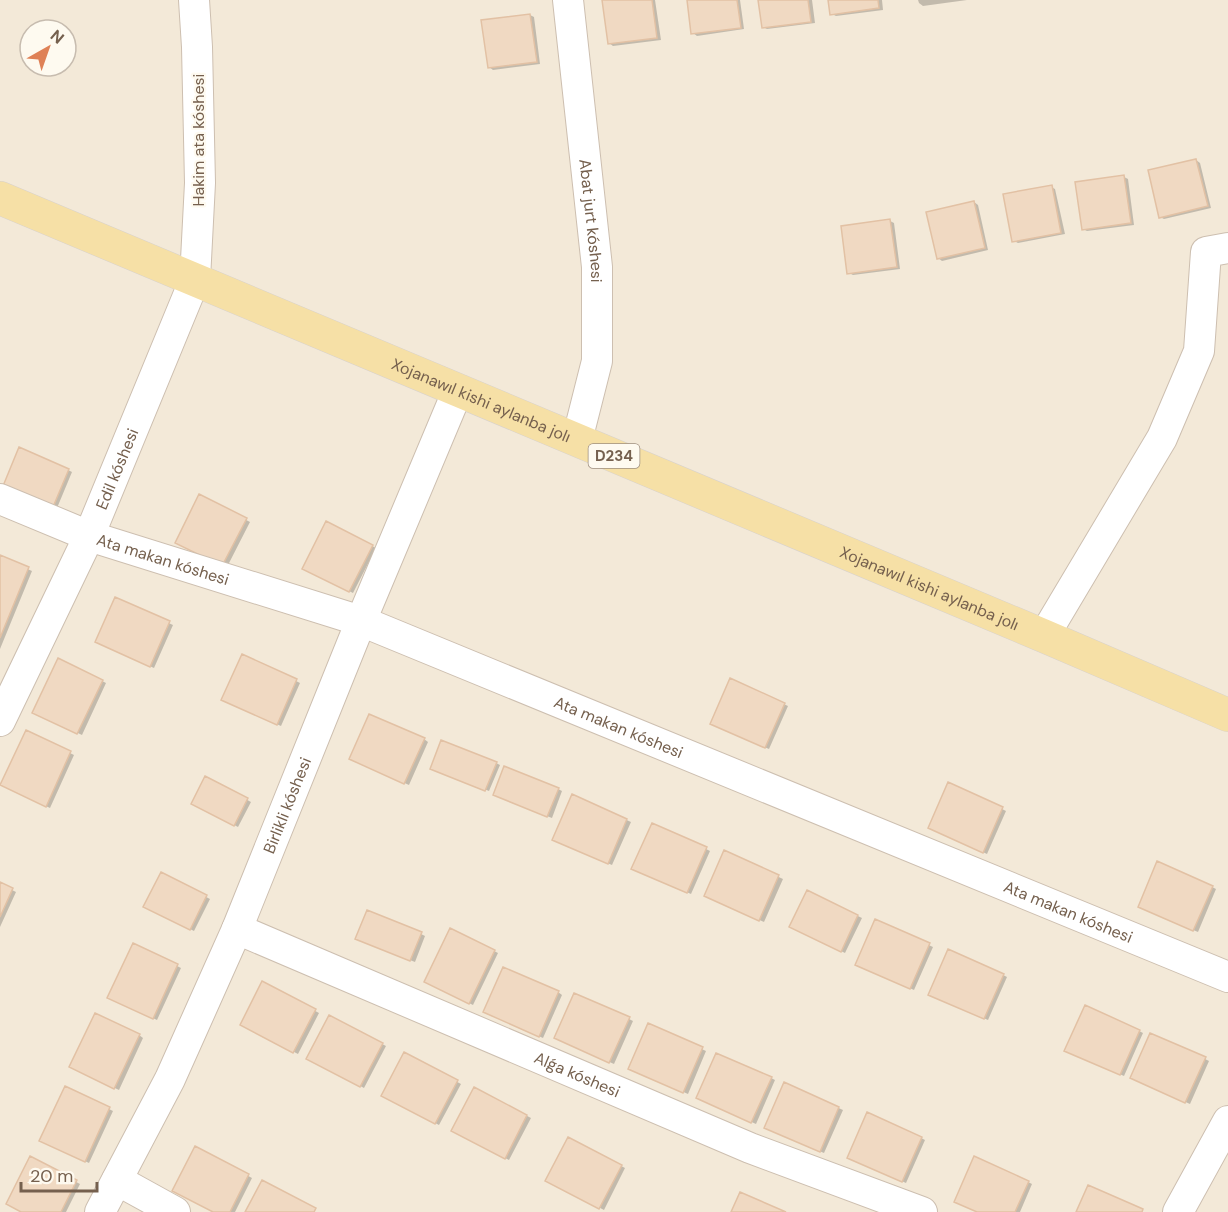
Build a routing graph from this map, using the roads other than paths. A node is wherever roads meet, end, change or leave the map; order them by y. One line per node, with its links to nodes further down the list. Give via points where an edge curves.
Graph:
1 (194, 0): 5 (street, Hakim ata kóshesi, via 200,183)
2 (568, 0): 7 (street, Abat jurt kóshesi, via 597,267 597,361)
3 (0, 198): 5 (main road, Xojanawıl kishi aylanba jolı / D234)
4 (1217, 250): 11 (street, via 1199,351 1162,438)
5 (195, 279): 6 (main road, Xojanawıl kishi aylanba jolı / D234); 9 (street, Edil kóshesi)
6 (458, 390): 7 (main road, Xojanawıl kishi aylanba jolı / D234); 10 (street, Birlikli kóshesi)
7 (577, 440): 11 (main road, Xojanawıl kishi aylanba jolı / D234)
8 (0, 499): 9 (street, Ata makan kóshesi)
9 (89, 536): 10 (street, Ata makan kóshesi); 13 (street, Edil kóshesi)
10 (361, 621): 14 (street, Birlikli kóshesi); 15 (street, Ata makan kóshesi)
11 (1044, 636): 12 (main road, Xojanawıl kishi aylanba jolı / D234)
12 (1228, 715)
13 (0, 721)
14 (237, 929): 17 (street, Birlikli kóshesi, via 170,1079); 20 (street, Alǵa kóshesi, via 750,1148)
15 (1228, 977)
16 (1228, 1121): 21 (street)
17 (117, 1180): 18 (street, Birlikli kóshesi); 19 (street)
18 (100, 1212)
19 (175, 1212)
20 (922, 1212)
21 (1178, 1212)

